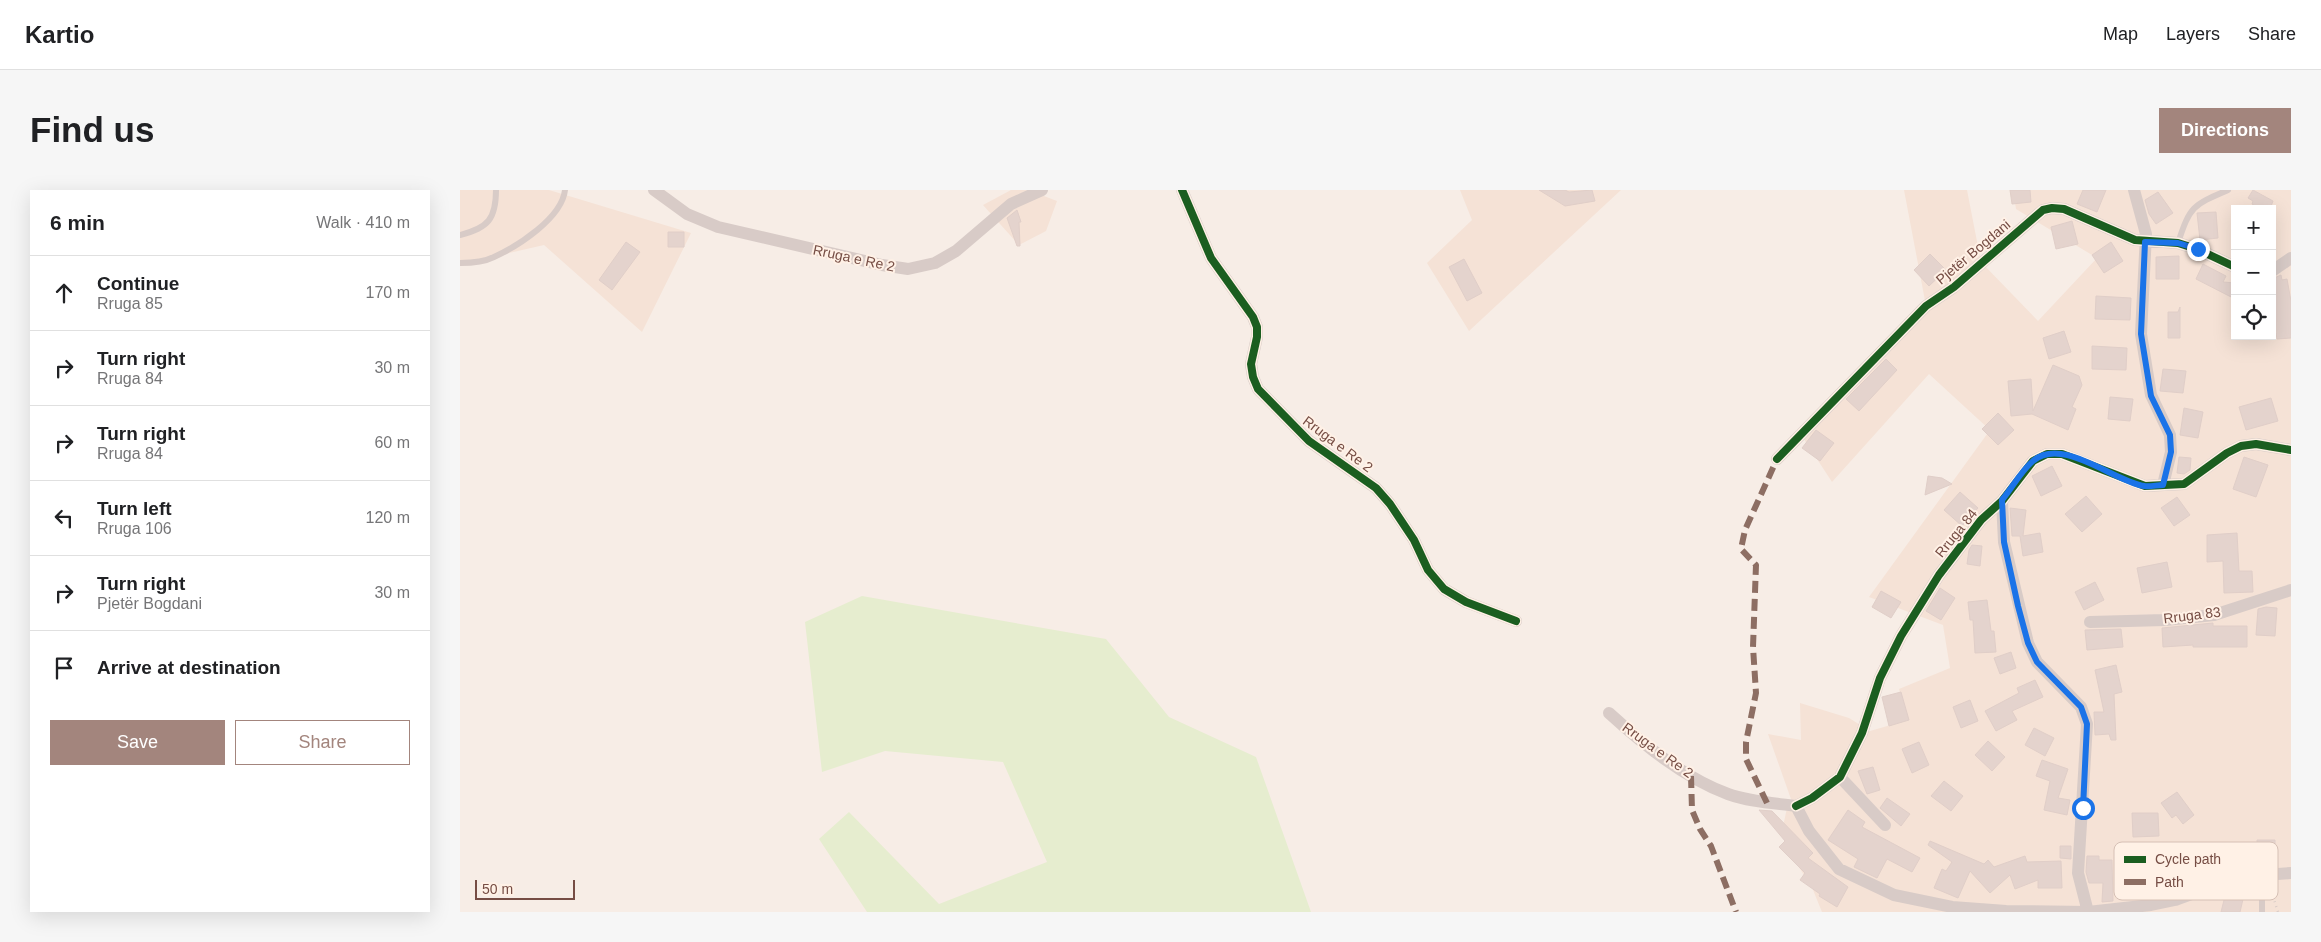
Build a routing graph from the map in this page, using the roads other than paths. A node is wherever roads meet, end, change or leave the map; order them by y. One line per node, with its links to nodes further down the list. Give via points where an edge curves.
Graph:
1 (496, 190): 8 (lane, via 492,217 486,225)
2 (564, 190): 12 (lane, via 552,217 532,234 493,257 472,263)
3 (654, 190): 4 (street, Rruga e Re 2, via 687,214 718,227 882,265 908,268 935,263 956,251 1012,204)
4 (1042, 190)
5 (1182, 190): 20 (street, Rruga e Re 2, via 1211,258 1257,327 1251,364 1252,377 1258,389 1309,441 1376,488 1390,504 1414,540 1428,570 1444,589 1466,602)
6 (2134, 190): 9 (street, via 2146,234)
7 (2228, 190): 10 (lane, via 2193,208)
8 (460, 234)
9 (2145, 242): 10 (street, Pjetër Bogdani); 16 (street, Pjetër Bogdani, via 2064,209 2043,210 1954,287 1926,306); 17 (street, via 2141,334 2151,396 2170,435 2171,452)
10 (2178, 243): 13 (street, Pjetër Bogdani)
11 (2291, 258): 14 (street)
12 (460, 262)
13 (2231, 265)
14 (2276, 267)
15 (2291, 450): 17 (street, Rruga 84, via 2256,444 2241,446 2184,484)
16 (1777, 459)
17 (2163, 485): 18 (street, Rruga 84, via 2145,486 2129,482 2076,458 2047,454 2033,461)
18 (2002, 500): 23 (street, Rruga 84, via 1981,520 1938,575 1901,636 1880,678 1862,733); 29 (street, via 2004,542 2028,643 2037,662 2081,707 2087,724 2078,873)
19 (2291, 590): 21 (street, Rruga 83, via 2214,615)
20 (1516, 621)
21 (2090, 622)
22 (1609, 713): 24 (street, Rruga e Re 2, via 1691,776 1729,794)
23 (1840, 777): 24 (street, Rruga 84); 25 (street)
24 (1796, 806): 29 (street, via 1809,831 1839,869 1894,895 1952,907)
25 (1885, 825)
26 (2291, 872): 27 (street)
27 (2278, 874)
28 (2175, 900): 29 (street)
29 (2088, 912)

